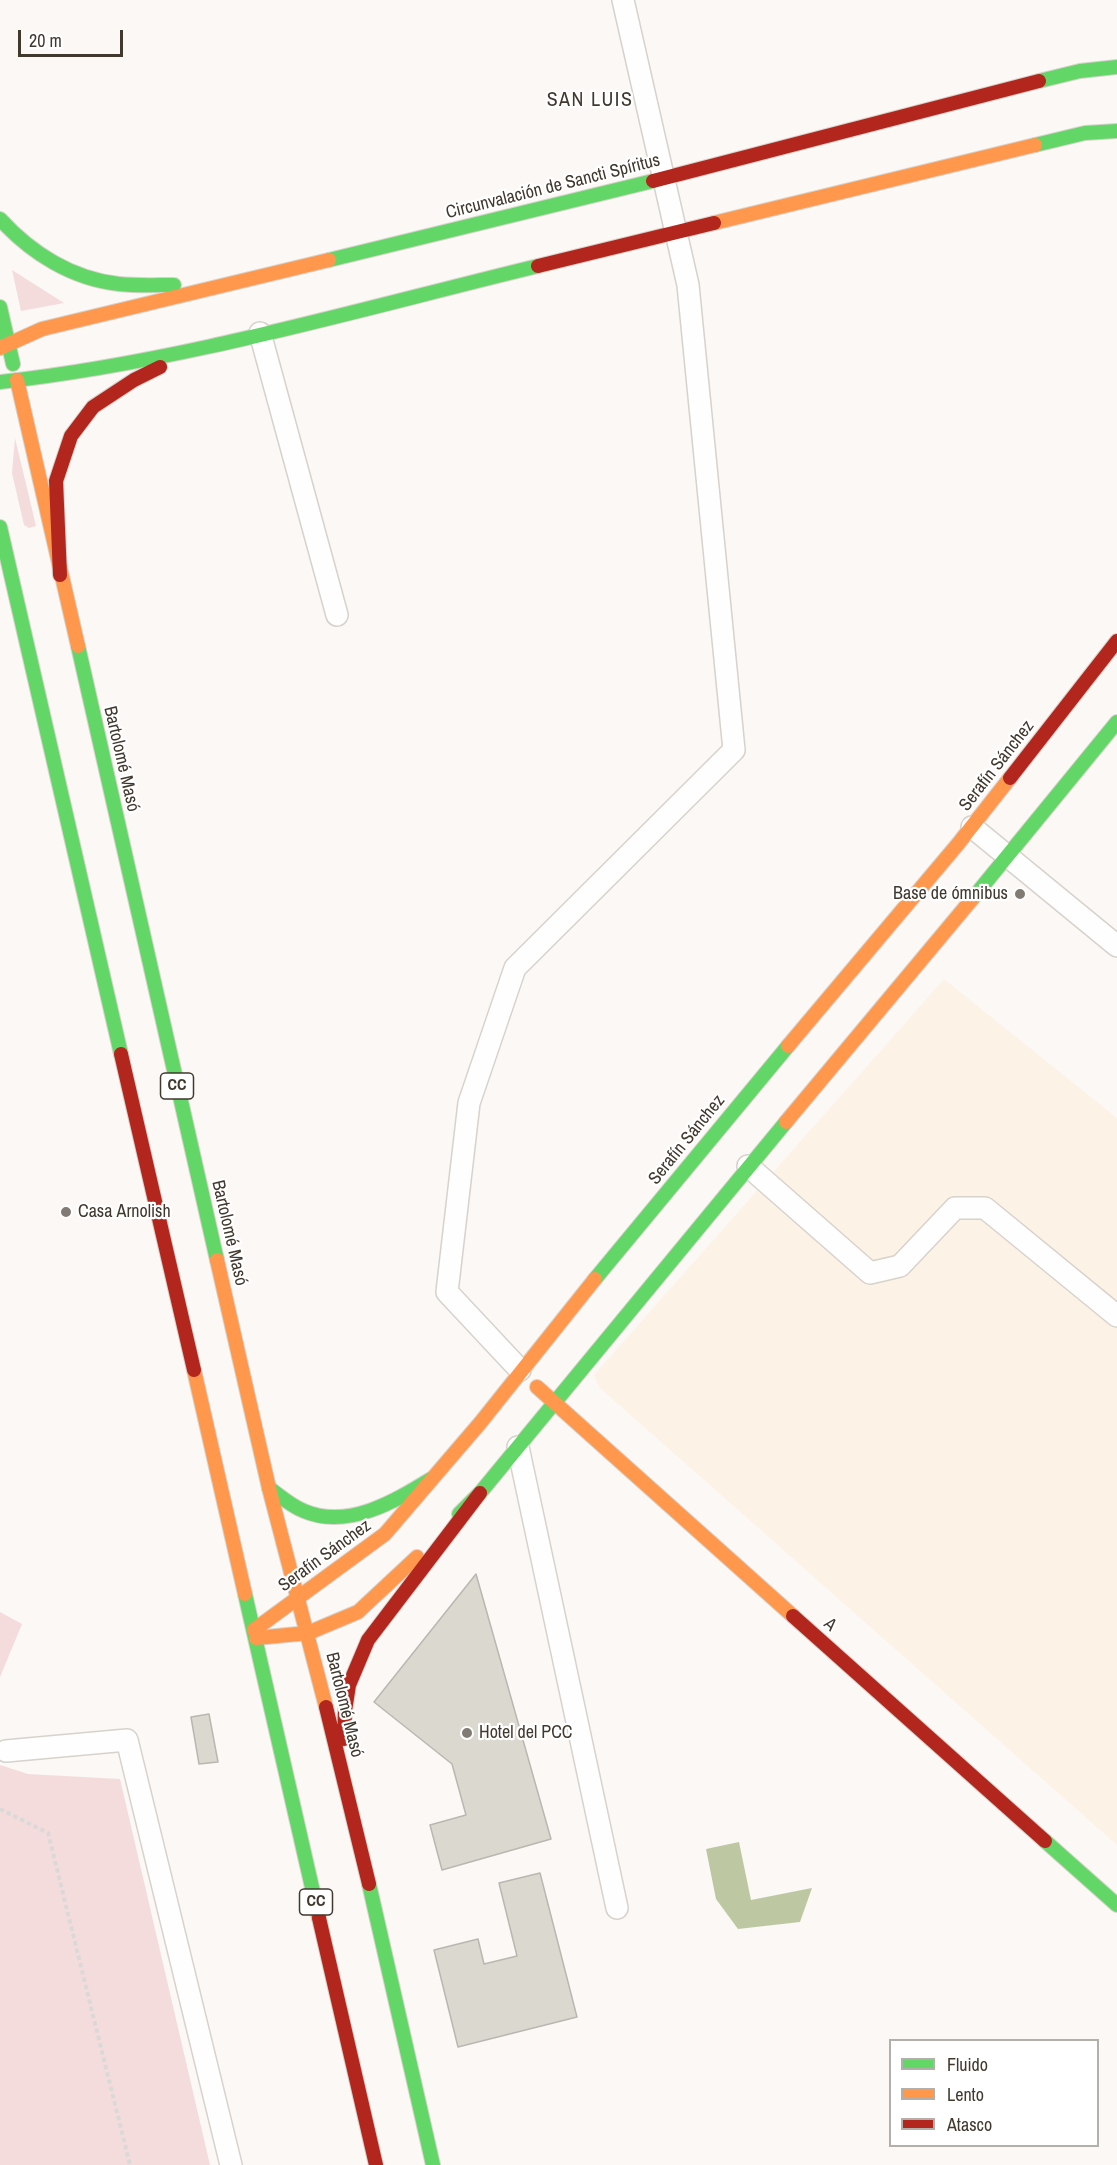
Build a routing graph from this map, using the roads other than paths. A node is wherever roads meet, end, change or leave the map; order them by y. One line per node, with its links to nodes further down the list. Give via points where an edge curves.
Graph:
1 (623, 0): 4 (lane)
2 (1117, 67): 4 (main road, Circunvalación de Sancti Spíritus, via 1080,71 989,93)
3 (1117, 131): 6 (main road, via 1084,133)
4 (663, 179): 6 (lane); 7 (main road, Circunvalación de Sancti Spíritus)
5 (0, 219): 7 (main road, via 11,233 49,263 110,284 191,285)
6 (676, 233): 9 (main road); 24 (lane, via 688,285 734,750 515,968 469,1104 447,1292)
7 (265, 275): 10 (main road, Circunvalación de Sancti Spíritus, via 42,329)
8 (0, 307): 10 (main road, Bartolomé Masó / CC)
9 (260, 333): 11 (main road); 16 (lane)
10 (4, 345): 12 (main road, Bartolomé Masó / CC)
11 (198, 348): 12 (main road, via 81,373); 15 (main road, via 134,380 93,407 71,436 56,481)
12 (17, 380): 13 (main road); 15 (main road, Bartolomé Masó / CC)
13 (0, 382)
14 (0, 527): 32 (main road, CC)
15 (60, 575): 28 (main road, Bartolomé Masó / CC)
16 (338, 615)
17 (1117, 641): 19 (main road, Serafín Sánchez)
18 (1117, 722): 20 (main road)
19 (972, 827): 20 (lane); 24 (main road, Serafín Sánchez)
20 (1008, 857): 21 (lane); 22 (main road)
21 (1117, 946)
22 (748, 1166): 23 (lane, via 870,1273 900,1266 955,1208 985,1208); 25 (main road)
23 (1117, 1316)
24 (520, 1370): 25 (main road, A); 27 (main road, Serafín Sánchez)
25 (553, 1402): 26 (main road); 35 (main road, A)
26 (518, 1447): 29 (main road); 36 (lane)
27 (431, 1479): 28 (main road, via 370,1512 330,1518 306,1513); 30 (main road, Serafín Sánchez, via 386,1534)
28 (269, 1488): 30 (main road, Bartolomé Masó / CC)
29 (480, 1493): 31 (main road, via 358,1612); 34 (main road, via 395,1600 352,1671 342,1711)
30 (299, 1596): 31 (main road, Bartolomé Masó / CC); 32 (main road, Serafín Sánchez)
31 (308, 1633): 32 (main road); 34 (main road, Bartolomé Masó / CC)
32 (255, 1634): 38 (main road, CC)
33 (6, 1751): 37 (lane, via 126,1740)
34 (347, 1789): 39 (main road, Bartolomé Masó / CC)
35 (1117, 1905)
36 (617, 1908)
37 (231, 2165)
38 (376, 2165)
39 (433, 2165)

